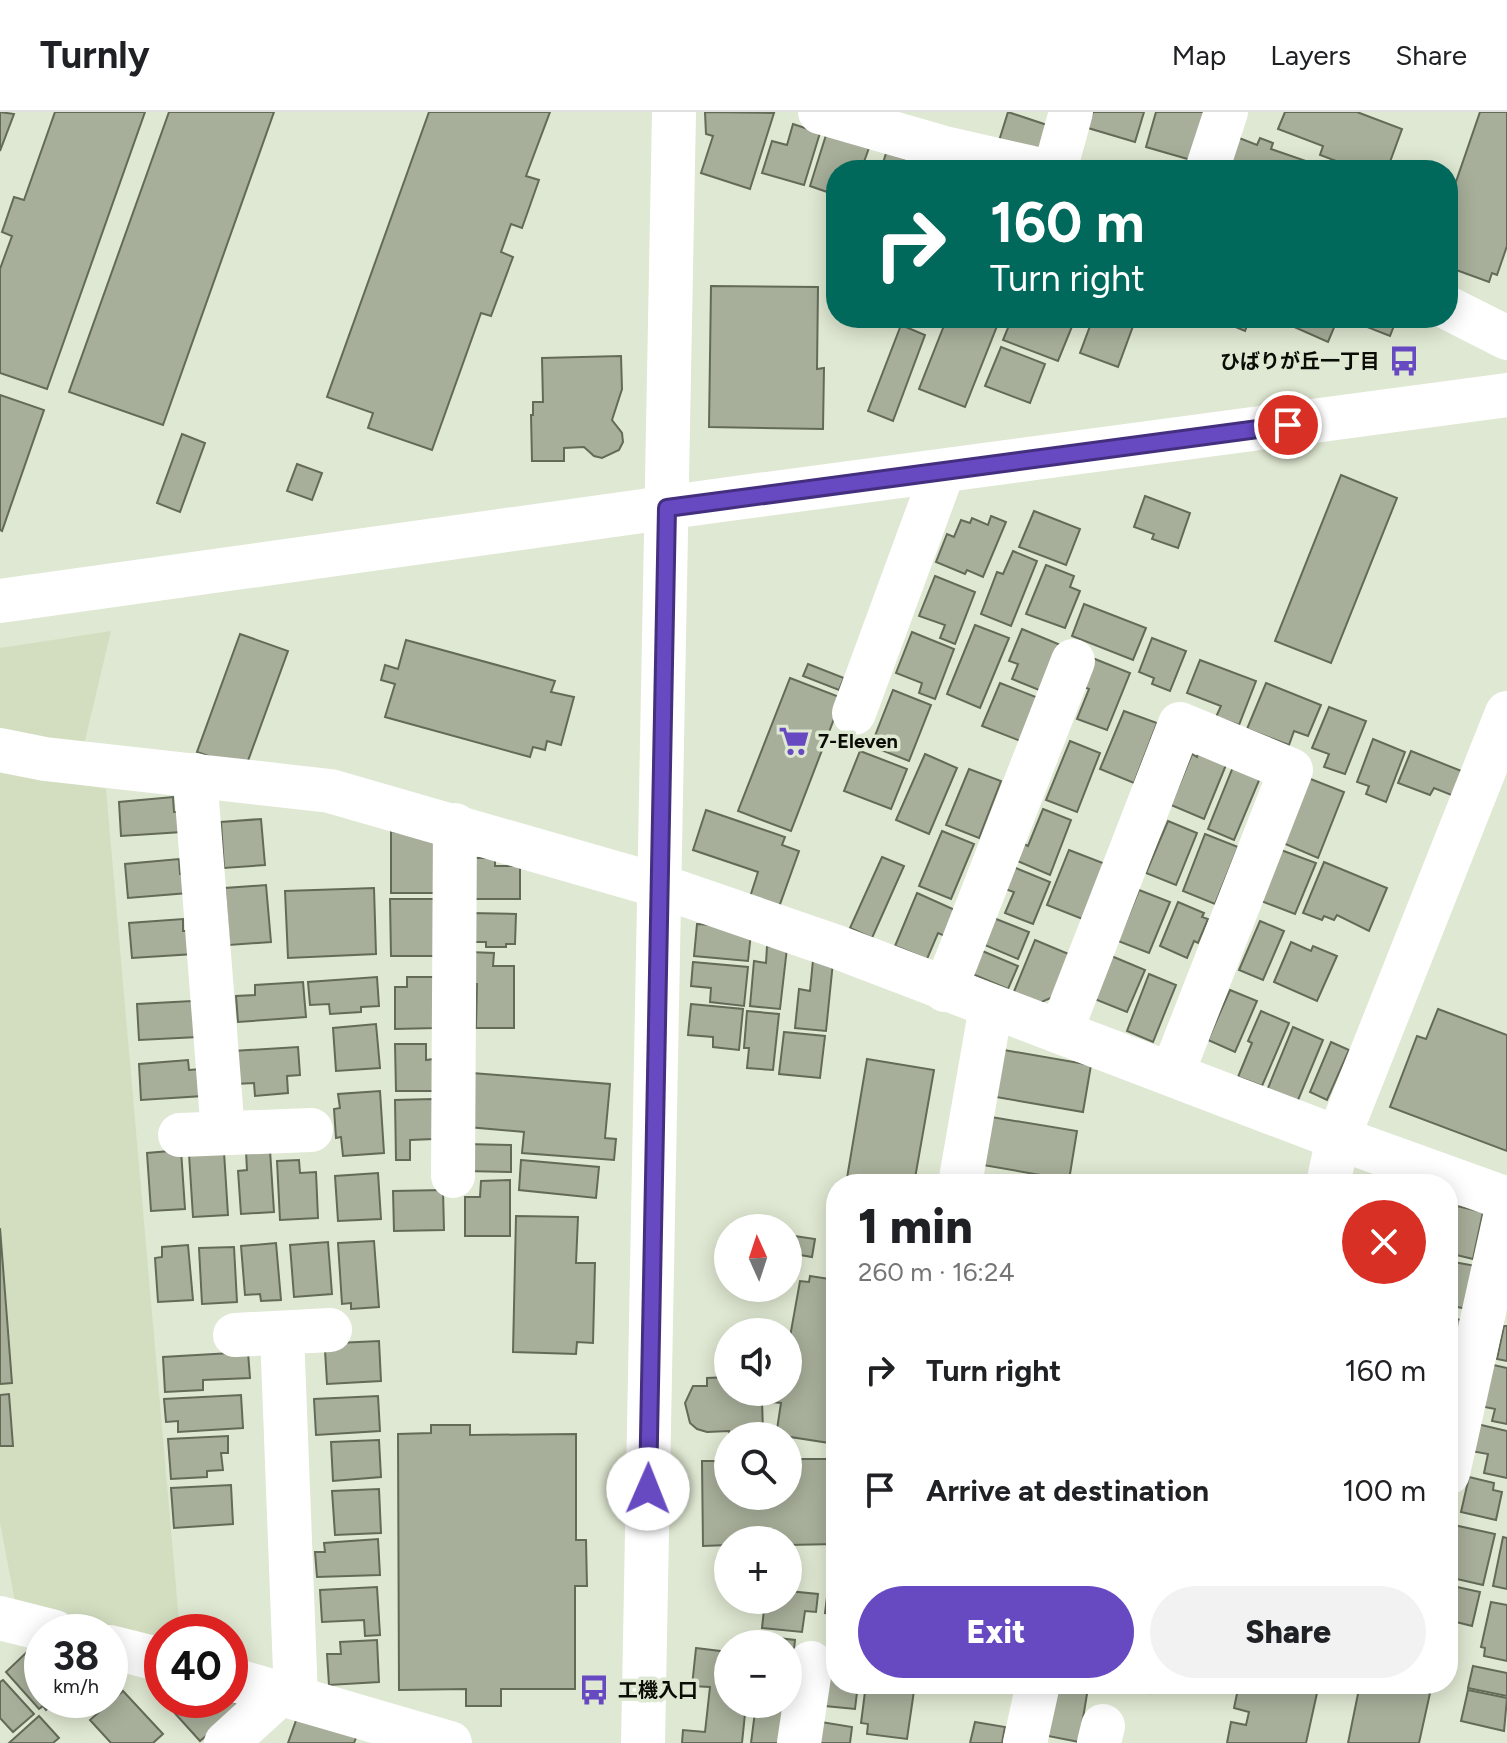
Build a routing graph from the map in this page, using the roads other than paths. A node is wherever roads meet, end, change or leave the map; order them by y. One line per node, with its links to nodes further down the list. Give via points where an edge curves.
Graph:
1 (674, 112): 12 (street)
2 (821, 112): 5 (street)
3 (1071, 112): 6 (street)
4 (1226, 112): 7 (street)
5 (997, 160)
6 (1058, 160)
7 (1210, 160)
8 (1458, 313): 9 (street)
9 (1507, 338)
10 (1507, 395): 11 (street)
11 (943, 471): 12 (street); 15 (street)
12 (667, 508): 13 (street); 20 (street)
13 (0, 601)
14 (1073, 661): 21 (street)
15 (854, 713)
16 (1507, 713): 28 (street)
17 (0, 750): 18 (street)
18 (195, 775): 19 (street, via 330,791); 26 (street, via 192,984)
19 (455, 825): 20 (street); 32 (street)
20 (660, 886): 21 (street); 46 (street)
21 (945, 990): 22 (street)
22 (991, 1007): 23 (street); 29 (street)
23 (1061, 1031): 24 (street); 24 (street, via 1180,724 1291,770)
24 (1172, 1074): 28 (street)
25 (311, 1129): 26 (street)
26 (223, 1133): 27 (street)
27 (180, 1135)
28 (1338, 1138): 30 (street); 31 (street)
29 (962, 1174)
30 (1330, 1174)
31 (1438, 1174)
32 (453, 1176)
33 (1458, 1181): 34 (street)
34 (1507, 1199)
35 (1507, 1208): 39 (street)
36 (330, 1330): 37 (street)
37 (282, 1333): 38 (street); 42 (street)
38 (235, 1335)
39 (1458, 1428)
40 (811, 1663): 47 (street)
41 (248, 1684): 42 (street)
42 (289, 1694): 44 (street); 45 (street)
43 (1036, 1694): 48 (street)
44 (226, 1743)
45 (450, 1743)
46 (643, 1743)
47 (799, 1743)
48 (1025, 1743)

